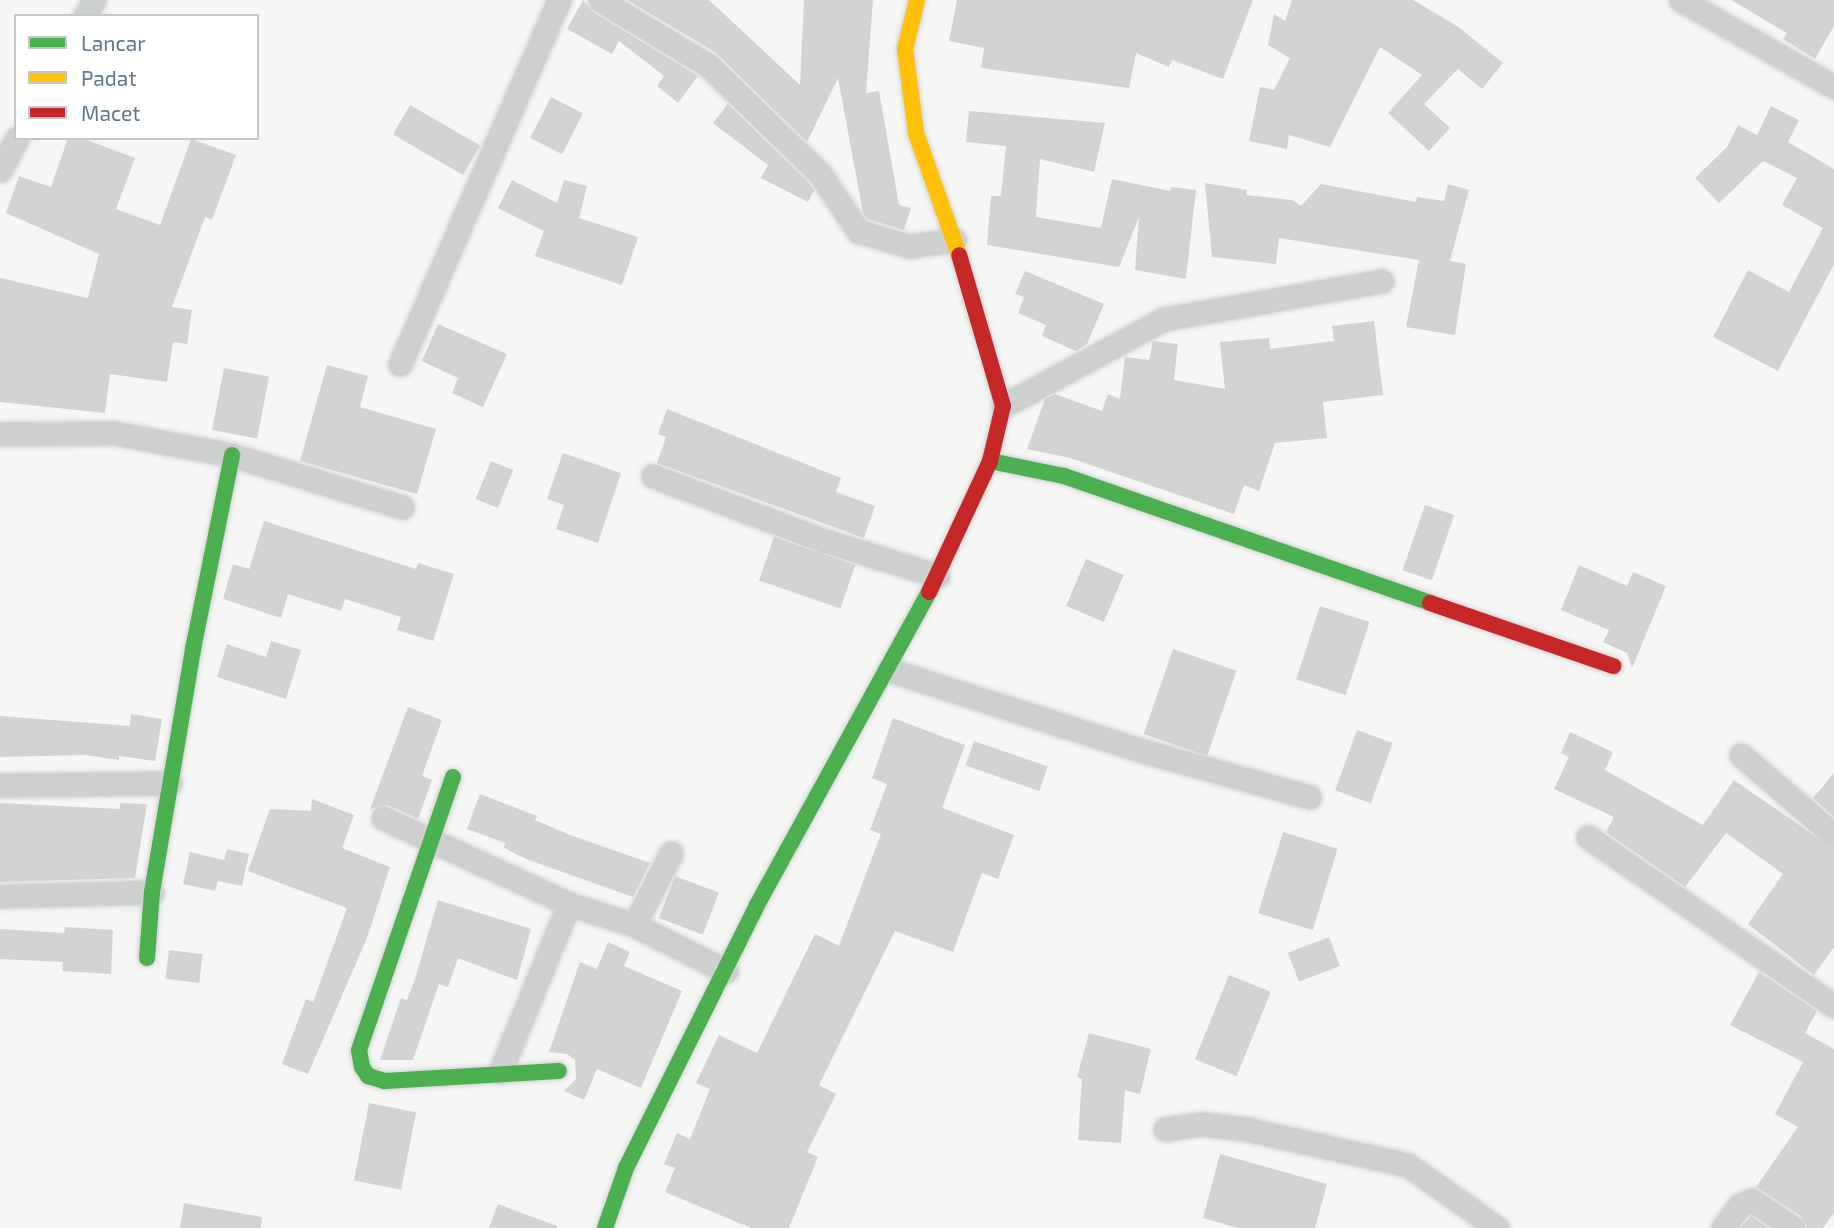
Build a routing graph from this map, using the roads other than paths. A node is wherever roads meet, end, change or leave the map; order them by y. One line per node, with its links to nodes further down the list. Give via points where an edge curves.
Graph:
1 (559, 0): 10 (street)
2 (600, 0): 8 (street, via 709,66 820,174 858,231 909,246)
3 (918, 0): 8 (street, via 905,50 916,133)
4 (1681, 0): 5 (street)
5 (1831, 78)
6 (16, 140): 7 (street)
7 (0, 170)
8 (955, 240): 11 (street)
9 (1382, 281): 11 (street, via 1164,319)
10 (400, 364)
11 (1003, 407): 14 (street)
12 (0, 433): 13 (street, via 114,433)
13 (232, 455): 16 (street); 22 (street)
14 (990, 461): 17 (street); 18 (street, via 1064,476)
15 (653, 476): 17 (street, via 822,540)
16 (402, 507)
17 (938, 576): 19 (street)
18 (1613, 666)
19 (889, 670): 24 (street, via 1136,749); 35 (street)
20 (1741, 755): 26 (street)
21 (453, 777): 28 (street)
22 (170, 783): 23 (street); 30 (street)
23 (0, 785)
24 (1309, 797)
25 (383, 818): 28 (street)
26 (1834, 835)
27 (1588, 837): 36 (street)
28 (434, 840): 32 (street); 38 (street, via 359,1051 362,1067 368,1076 384,1081)
29 (671, 853): 33 (street)
30 (152, 892): 31 (street); 34 (street)
31 (0, 896)
32 (569, 904): 33 (street); 38 (street)
33 (634, 925): 35 (street)
34 (147, 958)
35 (726, 971): 40 (street, via 626,1168)
36 (1834, 1006)
37 (559, 1071): 38 (street)
38 (500, 1072)
39 (1165, 1129): 41 (street, via 1202,1124 1246,1129 1408,1165)
40 (605, 1228)
41 (1497, 1228)
42 (1723, 1228): 43 (street, via 1739,1206 1752,1200)
43 (1793, 1228)

